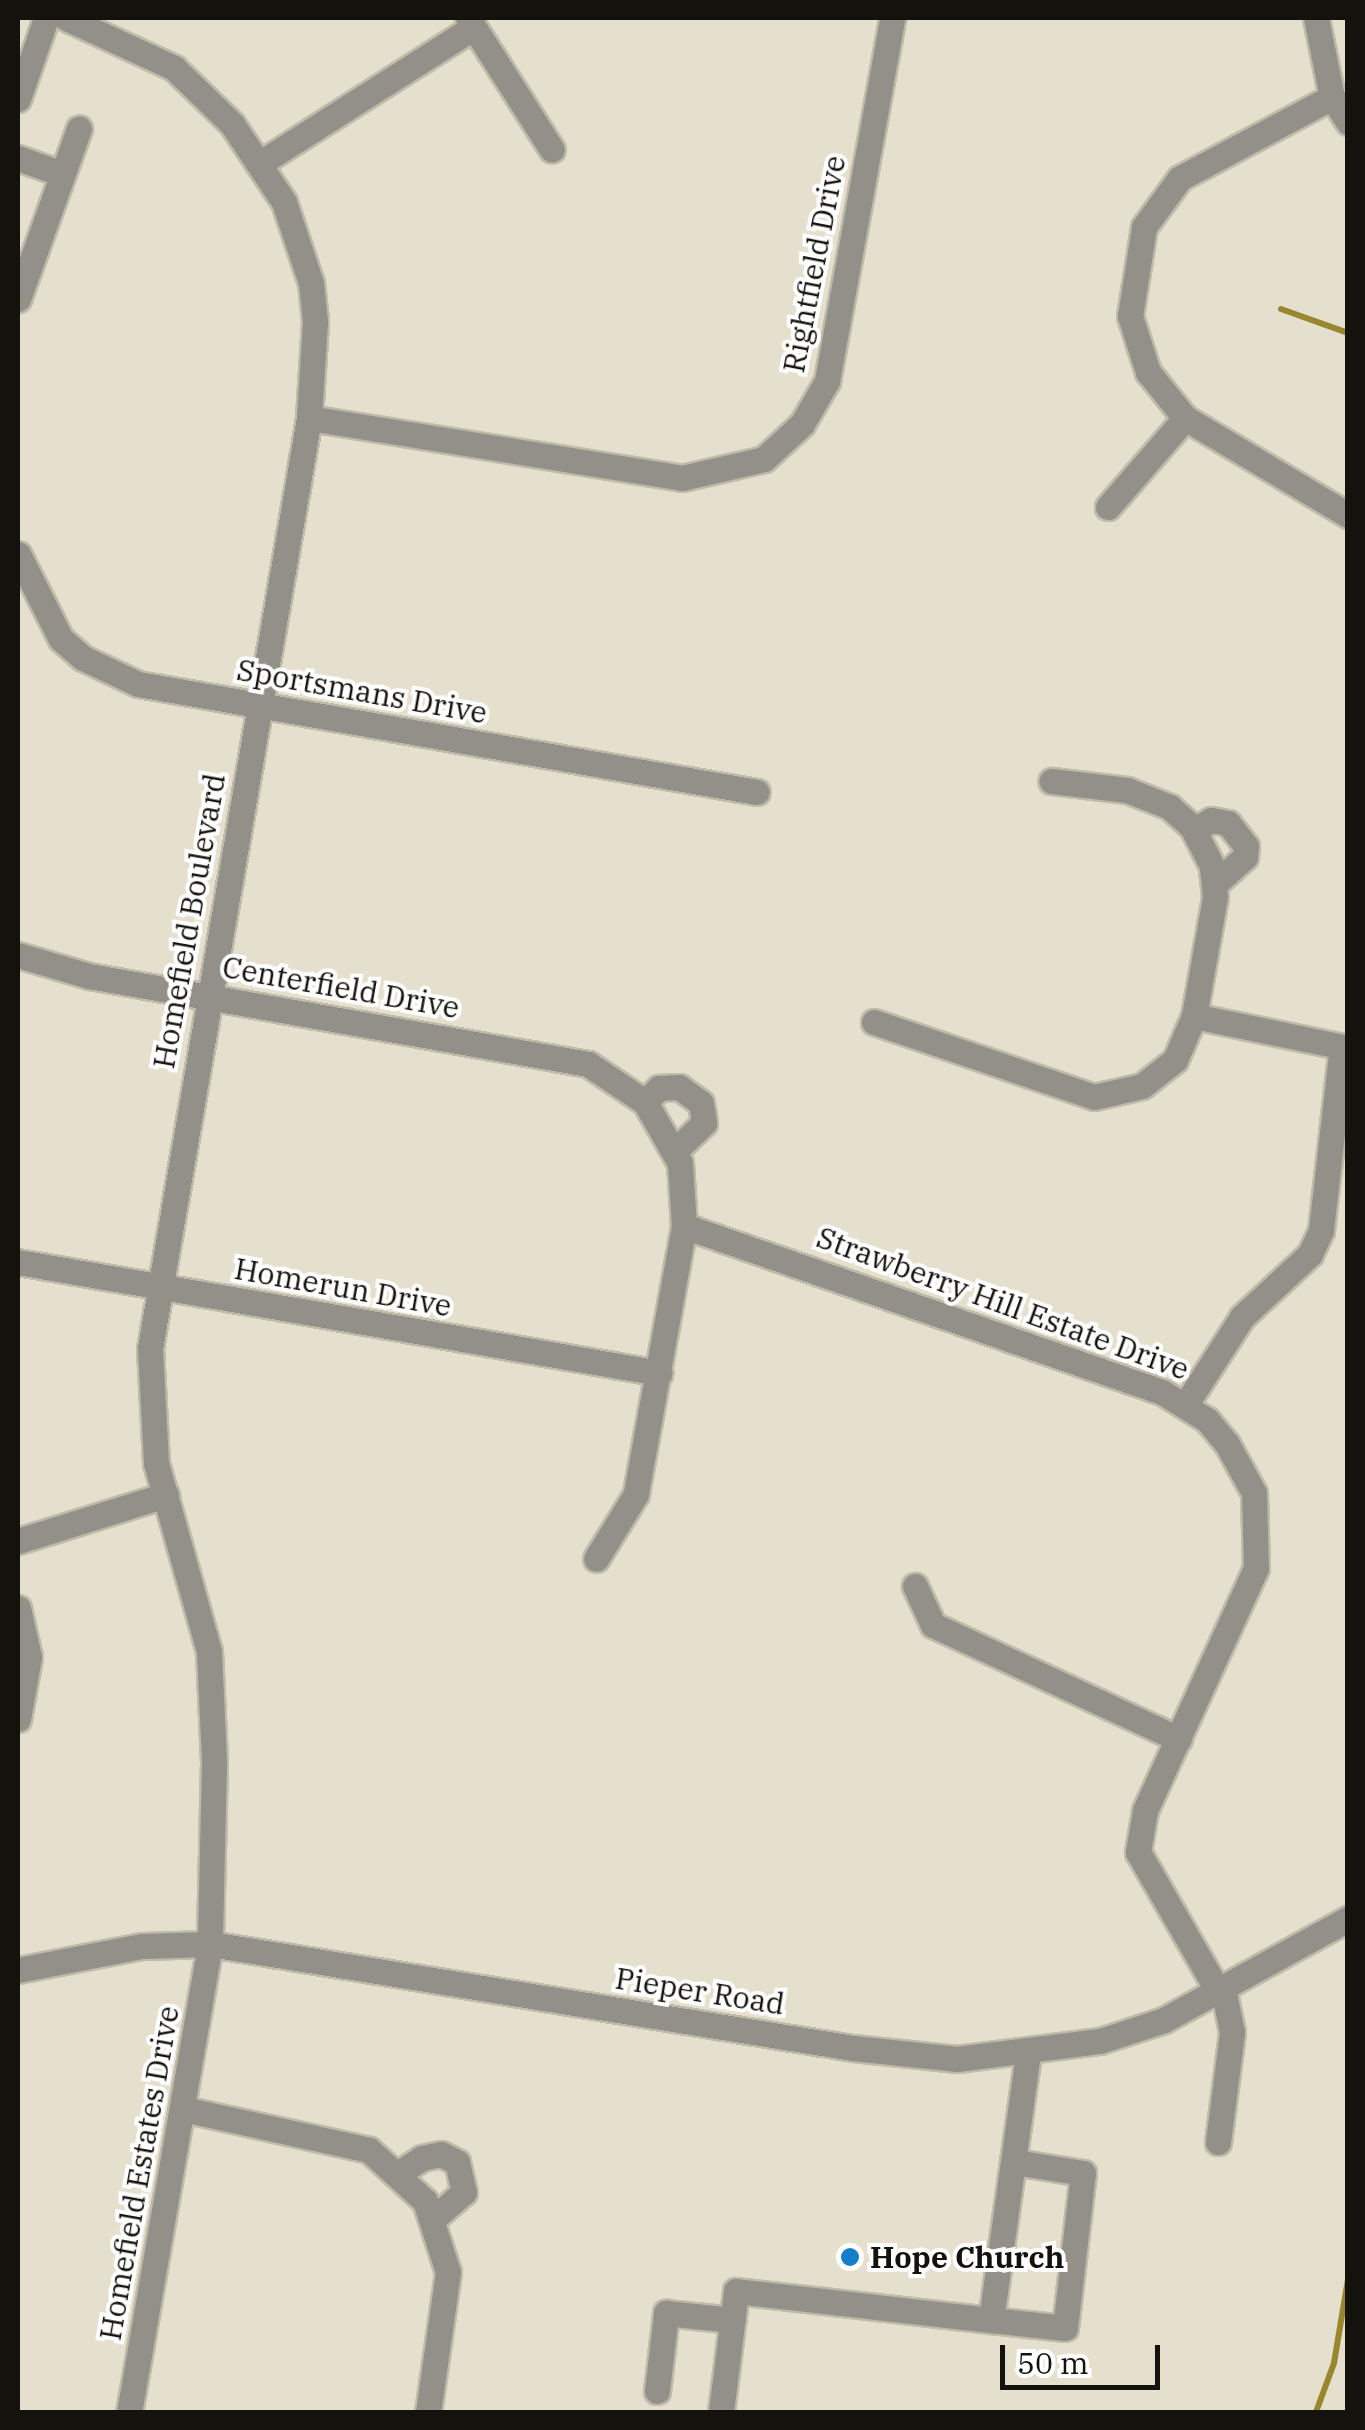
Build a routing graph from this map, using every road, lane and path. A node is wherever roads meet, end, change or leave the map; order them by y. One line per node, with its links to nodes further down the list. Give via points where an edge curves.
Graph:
1 (46, 18): 7 (street)
2 (66, 18): 12 (street, Homefield Boulevard, via 174,68)
3 (892, 18): 15 (street, Rightfield Drive, via 826,381 802,424 764,458 682,478)
4 (1316, 18): 6 (street)
5 (471, 22): 10 (street); 12 (street)
6 (1332, 97): 8 (street); 16 (street, via 1200,163 1180,178 1144,227 1130,316 1148,372)
7 (18, 100)
8 (1348, 122)
9 (78, 129): 13 (street)
10 (552, 150)
11 (18, 158): 13 (street)
12 (262, 162): 15 (street, Homefield Boulevard, via 284,202 310,283 315,366)
13 (62, 174): 14 (street)
14 (18, 300)
15 (309, 418): 20 (street, Homefield Boulevard)
16 (1185, 418): 17 (street); 18 (street)
17 (1108, 507)
18 (1348, 514)
19 (18, 554): 20 (street, Sportsmans Drive, via 42,610 84,658 138,684)
20 (259, 706): 22 (street, Sportsmans Drive); 26 (street, Homefield Boulevard)
21 (1052, 780): 23 (street, via 1127,790 1170,808)
22 (757, 792)
23 (1194, 830): 24 (street); 24 (street, via 1211,820 1228,822 1246,846 1245,857)
24 (1214, 875): 27 (street)
25 (18, 955): 26 (street, Centerfield Drive)
26 (208, 998): 30 (street, Centerfield Drive, via 588,1064); 34 (street, Homefield Boulevard)
27 (1194, 1016): 28 (street, via 1176,1060 1161,1073 1142,1086 1094,1097); 29 (street)
28 (874, 1022)
29 (1345, 1048): 36 (street, via 1321,1230 1310,1254 1226,1337)
30 (644, 1102): 31 (street, Centerfield Drive); 31 (street, via 659,1088 679,1087 700,1104 704,1123)
31 (675, 1151): 32 (street, Centerfield Drive)
32 (684, 1226): 35 (street, Centerfield Drive); 36 (street, Strawberry Hill Estate Drive)
33 (18, 1262): 34 (street, Homerun Drive)
34 (159, 1288): 35 (street, Homerun Drive); 37 (street, Homefield Boulevard, via 148,1389)
35 (658, 1374): 39 (street, Centerfield Drive, via 636,1494)
36 (1186, 1404): 43 (street, Strawberry Hill Estate Drive, via 1207,1420 1240,1465 1254,1493 1260,1546 1240,1610)
37 (166, 1495): 38 (street); 45 (street, Homefield Boulevard, via 200,1600 214,1704)
38 (18, 1540)
39 (596, 1559)
40 (915, 1586): 43 (street, via 933,1625)
41 (18, 1608): 42 (street, via 29,1657)
42 (18, 1720)
43 (1179, 1739): 47 (street, Strawberry Hill Estate Drive, via 1145,1811 1138,1852)
44 (1348, 1919): 47 (street, Pieper Road)
45 (210, 1944): 46 (street, Pieper Road, via 142,1946); 48 (street, Pieper Road, via 853,2048 957,2059); 49 (street, Homefield Estates Drive)
46 (18, 1970)
47 (1221, 1990): 48 (street, Pieper Road, via 1164,2020); 50 (street, via 1232,2032)
48 (1028, 2054): 51 (street)
49 (183, 2109): 52 (street, via 368,2150); 57 (street, Homefield Estates Drive)
50 (1218, 2142)
51 (1014, 2162): 55 (street); 55 (street, via 1083,2173 1065,2328)
52 (400, 2173): 53 (street); 53 (street, via 441,2154 457,2162 464,2192)
53 (432, 2219): 58 (street, via 448,2272)
54 (732, 2320): 55 (street, via 736,2291); 56 (street, via 666,2313); 59 (street)
55 (990, 2320)
56 (656, 2392)
57 (129, 2412)
58 (428, 2412)
59 (721, 2412)

